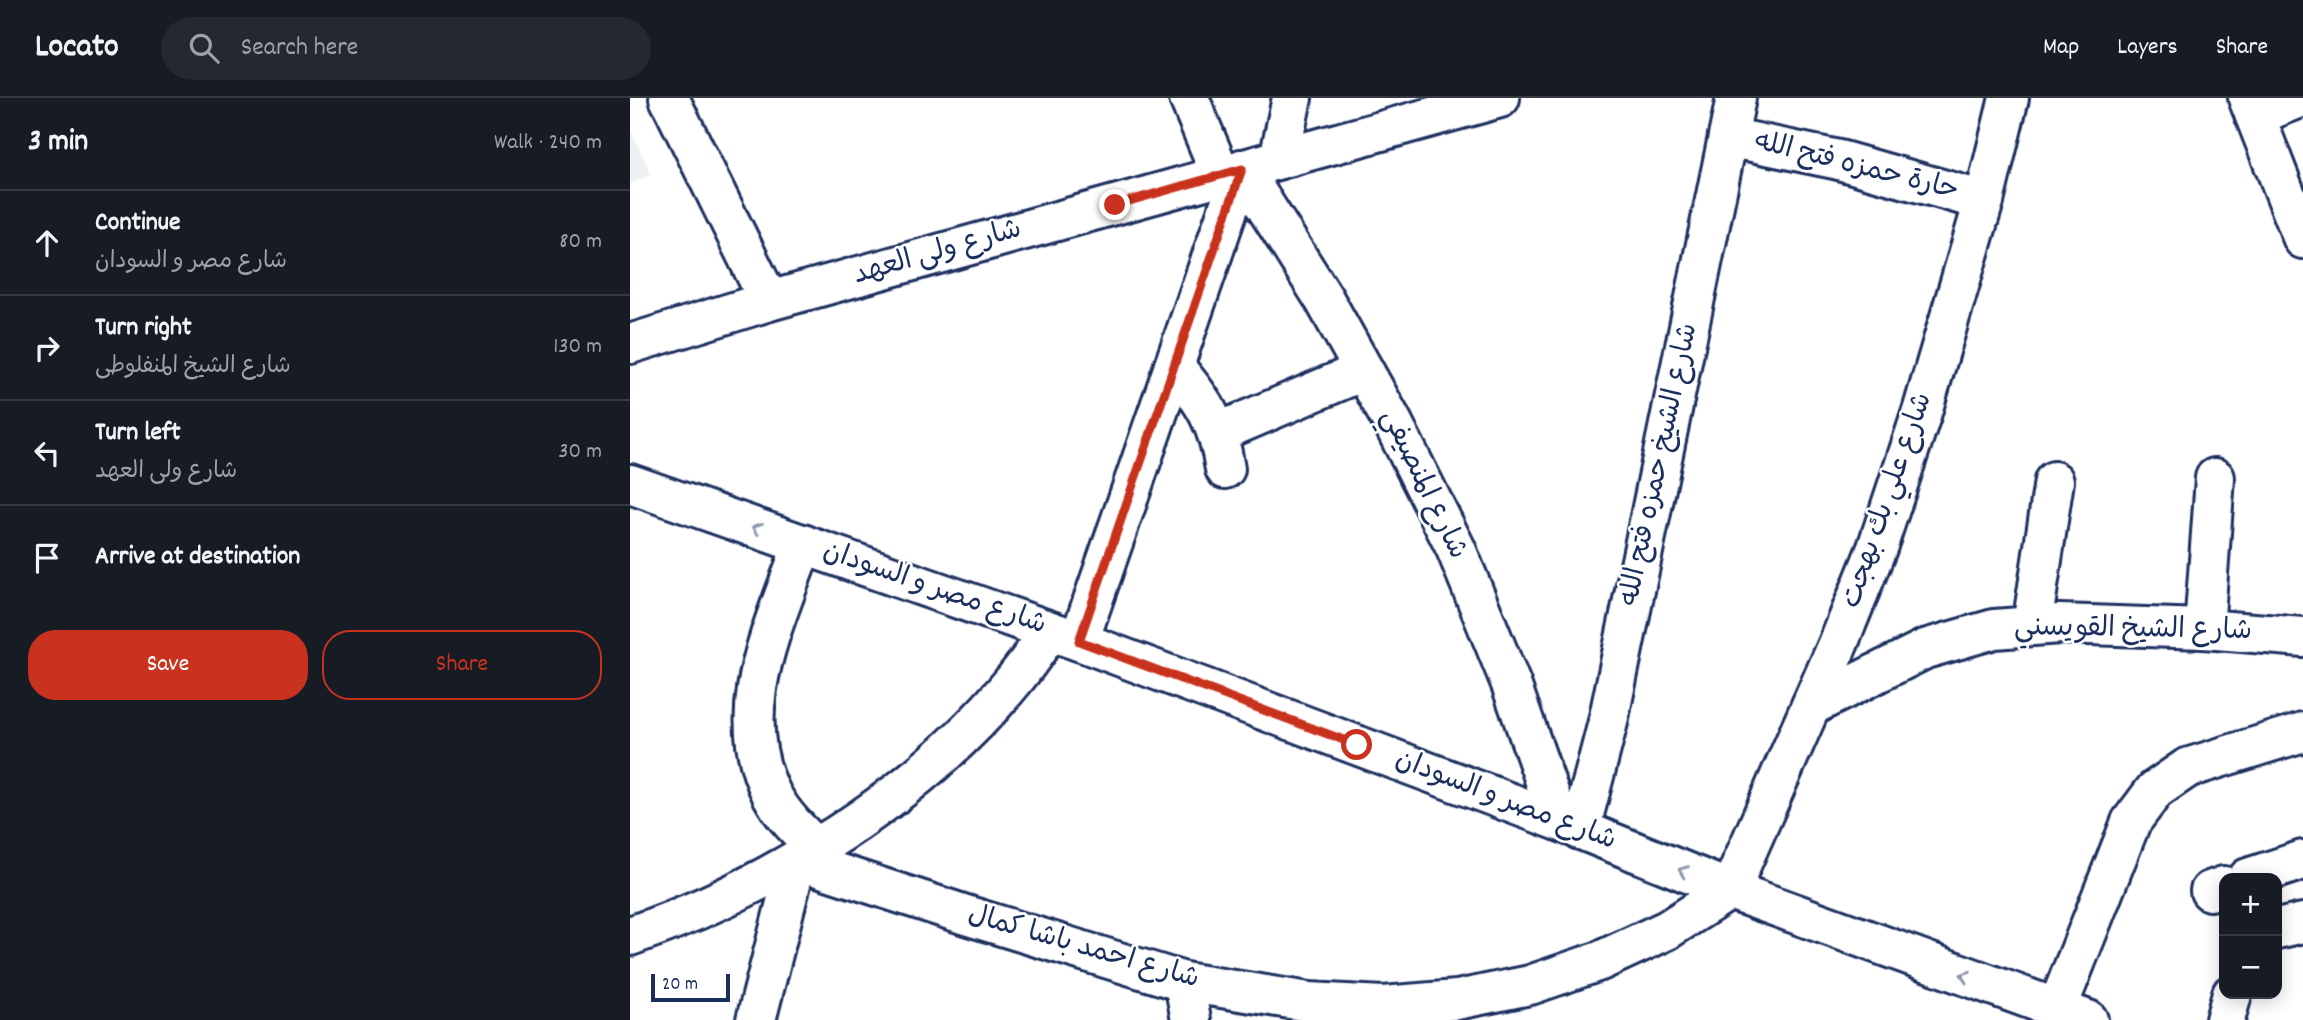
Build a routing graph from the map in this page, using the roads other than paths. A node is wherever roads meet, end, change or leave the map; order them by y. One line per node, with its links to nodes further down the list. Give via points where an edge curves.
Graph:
1 (669, 98): 16 (street)
2 (1189, 98): 11 (street, شارع المنصيفي)
3 (1292, 98): 10 (street)
4 (1500, 98): 10 (street, شارع ولى العهد)
5 (1736, 98): 9 (street, شارع الشيخ حمزه فتح الله)
6 (2009, 98): 13 (street, شارع علي بك بهجت)
7 (2300, 98): 8 (street)
8 (2251, 107): 14 (street)
9 (1728, 137): 13 (street, حارة حمزه فتح الله, via 1839,160); 31 (street, شارع الشيخ حمزه فتح الله, via 1608,722)
10 (1279, 159): 11 (street, شارع ولى العهد)
11 (1232, 172): 16 (street, شارع ولى العهد); 18 (street); 19 (street, شارع المنصيفي, via 1324,299)
12 (2017, 180): 15 (street)
13 (1984, 201): 15 (street, شارع علي بك بهجت)
14 (2303, 239)
15 (1980, 262): 20 (street); 29 (street, شارع علي بك بهجت, via 1922,412 1877,548)
16 (769, 301): 17 (street, شارع ولى العهد)
17 (632, 346)
18 (1174, 366): 19 (street, via 1200,397 1221,451); 27 (street)
19 (1363, 371): 31 (street, شارع المنصيفي, via 1456,549)
20 (1960, 374)
21 (2215, 478): 26 (street)
22 (2054, 481): 25 (street)
23 (630, 484): 24 (street, شارع مصر و السودان, one-way to 23)
24 (803, 544): 27 (street, شارع مصر و السودان); 32 (street, شارع مصر و السودان, via 758,675 754,736 760,767 773,796)
25 (2032, 626): 26 (street, شارع الشيخ القويسني); 29 (street, شارع الشيخ القويسني, via 1994,629 1925,649)
26 (2204, 629): 28 (street, شارع الشيخ القويسني)
27 (1065, 636): 31 (street, شارع مصر و السودان); 32 (street, via 920,772)
28 (2303, 637)
29 (1811, 706): 35 (street, شارع علي بك بهجت)
30 (2303, 732): 41 (street, via 2187,768 2155,790 2131,822)
31 (1569, 825): 35 (street, شارع مصر و السودان, one-way to 31)
32 (807, 854): 38 (street, via 733,893); 39 (street, شارع احمد باشا كمال, via 995,924); 42 (street)
33 (2303, 860): 34 (street)
34 (2263, 873)
35 (1730, 890): 39 (street, شارع احمد باشا كمال, via 1667,930 1600,961 1530,985 1457,1000 1383,1006 1308,1002); 41 (street, شارع مصر و السودان, one-way to 35)
36 (2303, 923): 37 (street)
37 (2282, 928)
38 (630, 936)
39 (1184, 982): 43 (street)
40 (2231, 999): 44 (street)
41 (2053, 1012)
42 (756, 1020)
43 (1191, 1020)
44 (2225, 1020)

